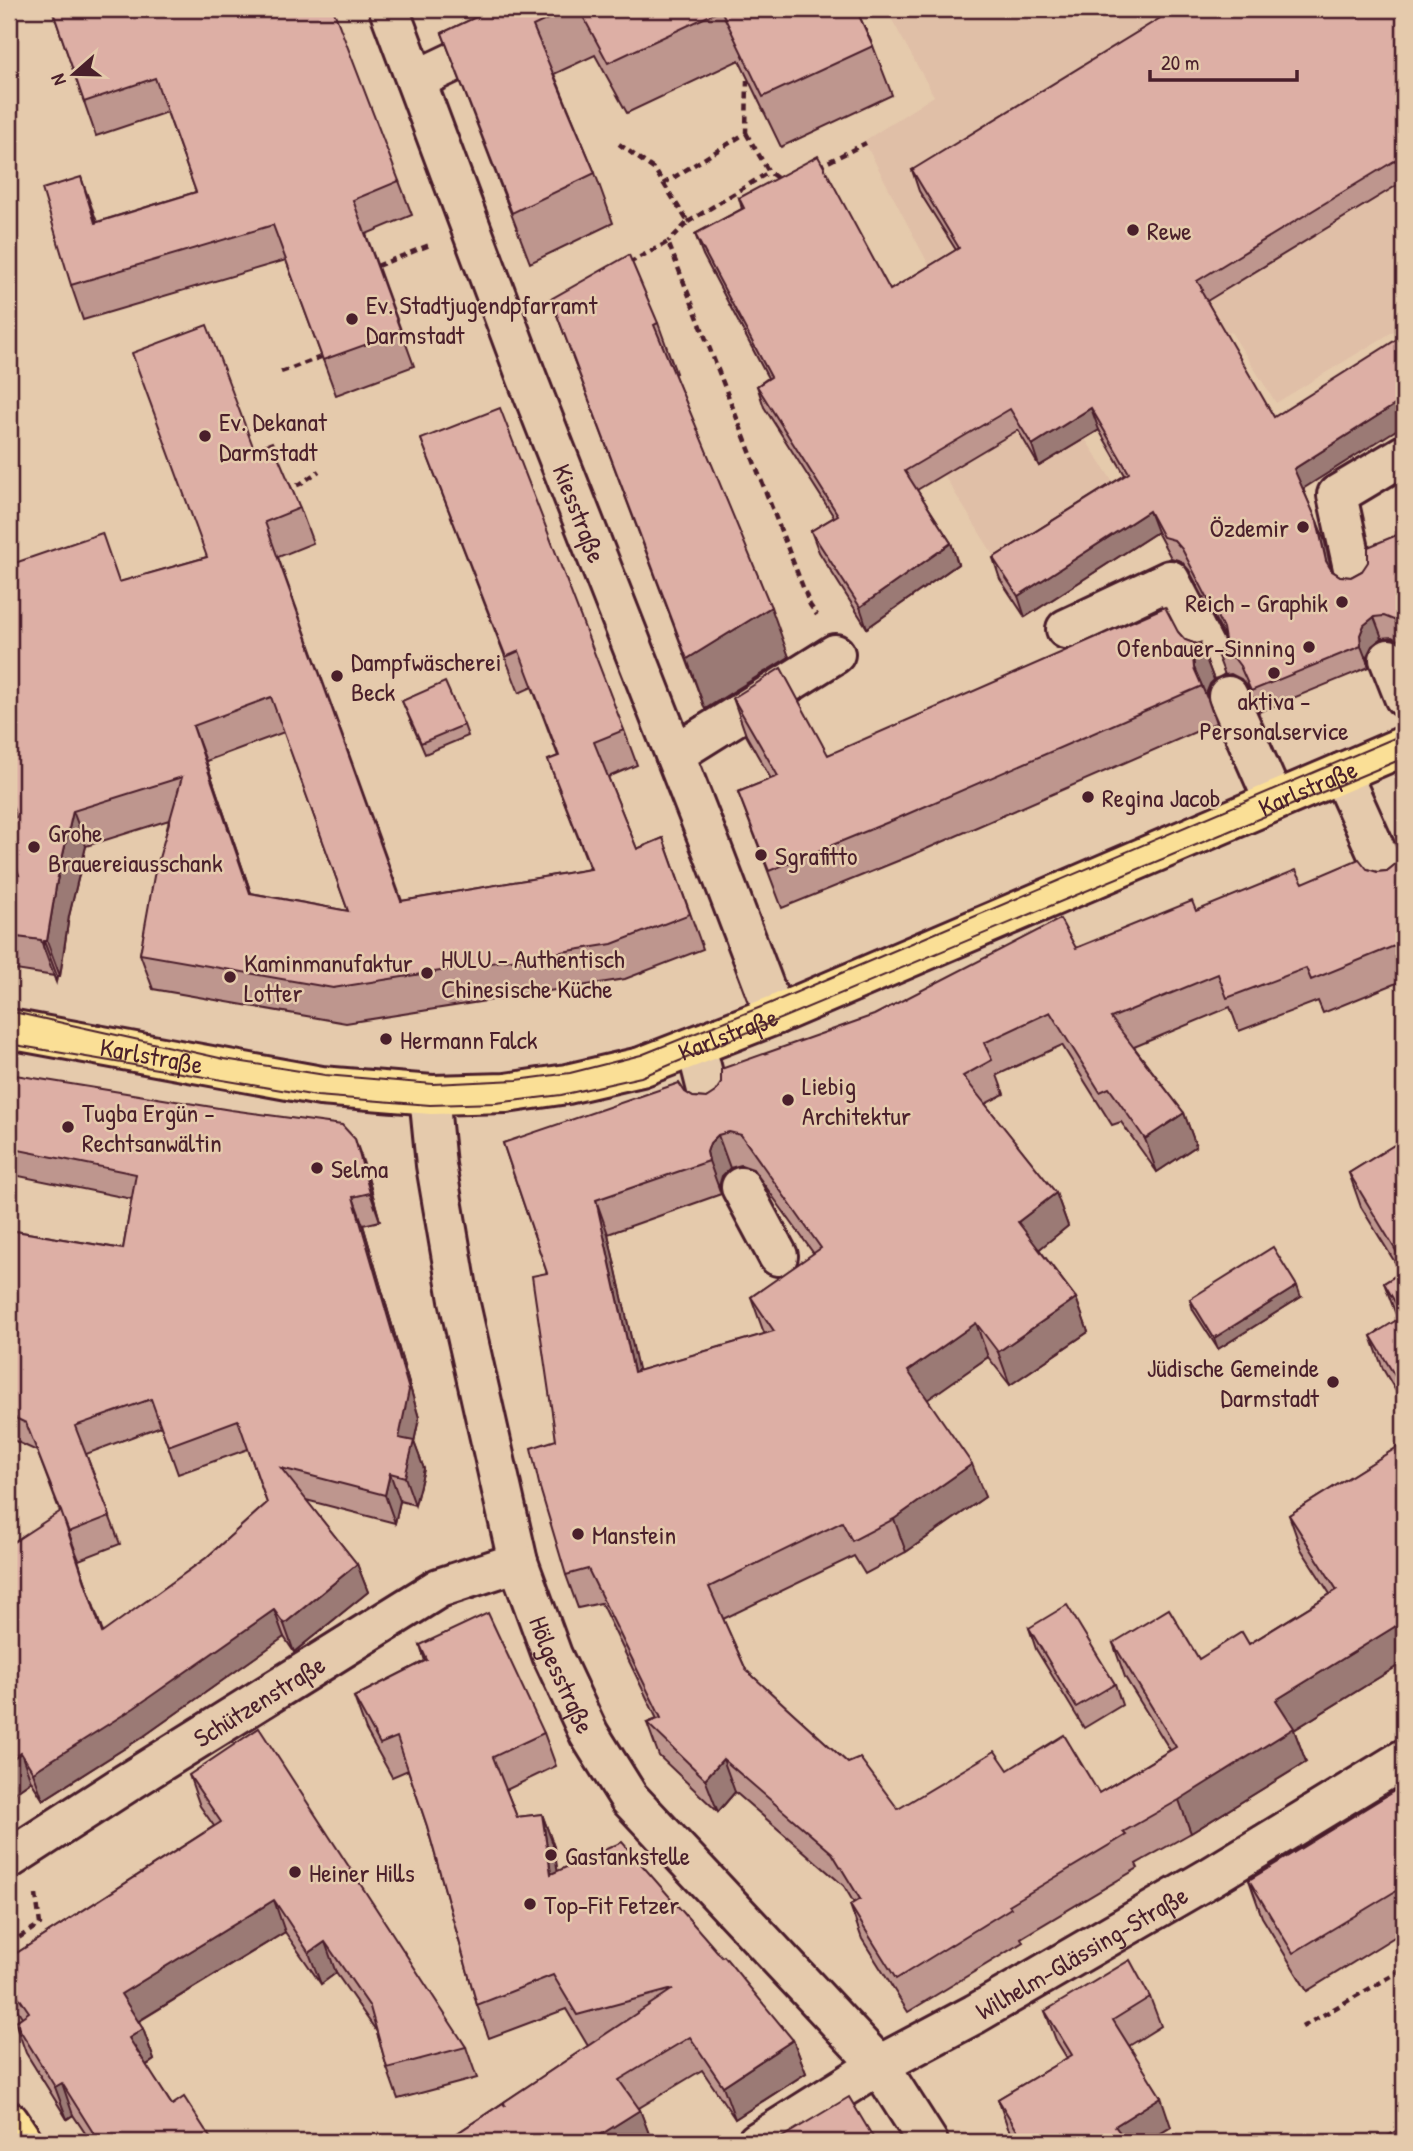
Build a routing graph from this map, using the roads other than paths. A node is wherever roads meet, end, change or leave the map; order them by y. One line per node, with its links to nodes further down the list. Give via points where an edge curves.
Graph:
1 (389, 9): 4 (street, Kiesstraße)
2 (527, 9): 4 (street)
3 (565, 9): 4 (street)
4 (413, 72): 14 (street, Kiesstraße)
5 (1404, 454): 6 (street, via 1337,495)
6 (1355, 577)
7 (1066, 629): 9 (street, via 1170,580)
8 (828, 638): 14 (street)
9 (1211, 659)
10 (1389, 659): 12 (street)
11 (1228, 696): 16 (street)
12 (1404, 698)
13 (1404, 746): 15 (main road, Karlstraße)
14 (675, 754): 18 (street, Kiesstraße)
15 (1341, 773): 16 (main road, Karlstraße); 17 (street)
16 (1274, 802): 18 (main road, Karlstraße)
17 (1391, 884)
18 (775, 1015): 20 (main road, Karlstraße)
19 (9, 1029): 21 (main road, Karlstraße, via 321,1086)
20 (696, 1046): 21 (main road, Karlstraße, via 641,1067 567,1084 506,1093); 22 (street)
21 (432, 1095): 25 (street, Hölgesstraße, via 436,1165 459,1300)
22 (712, 1110)
23 (741, 1187): 24 (street)
24 (778, 1256)
25 (518, 1562): 27 (street, Schützenstraße, via 439,1588); 28 (street, Hölgesstraße, via 589,1734 629,1798)
26 (1404, 1759): 28 (street, Wilhelm-Glässing-Straße, via 1209,1878)
27 (9, 1859)
28 (879, 2065): 31 (street, Wilhelm-Glässing-Straße); 32 (street, Hölgesstraße)
29 (9, 2120): 30 (main road)
30 (23, 2142)
31 (757, 2142)
32 (928, 2142)

